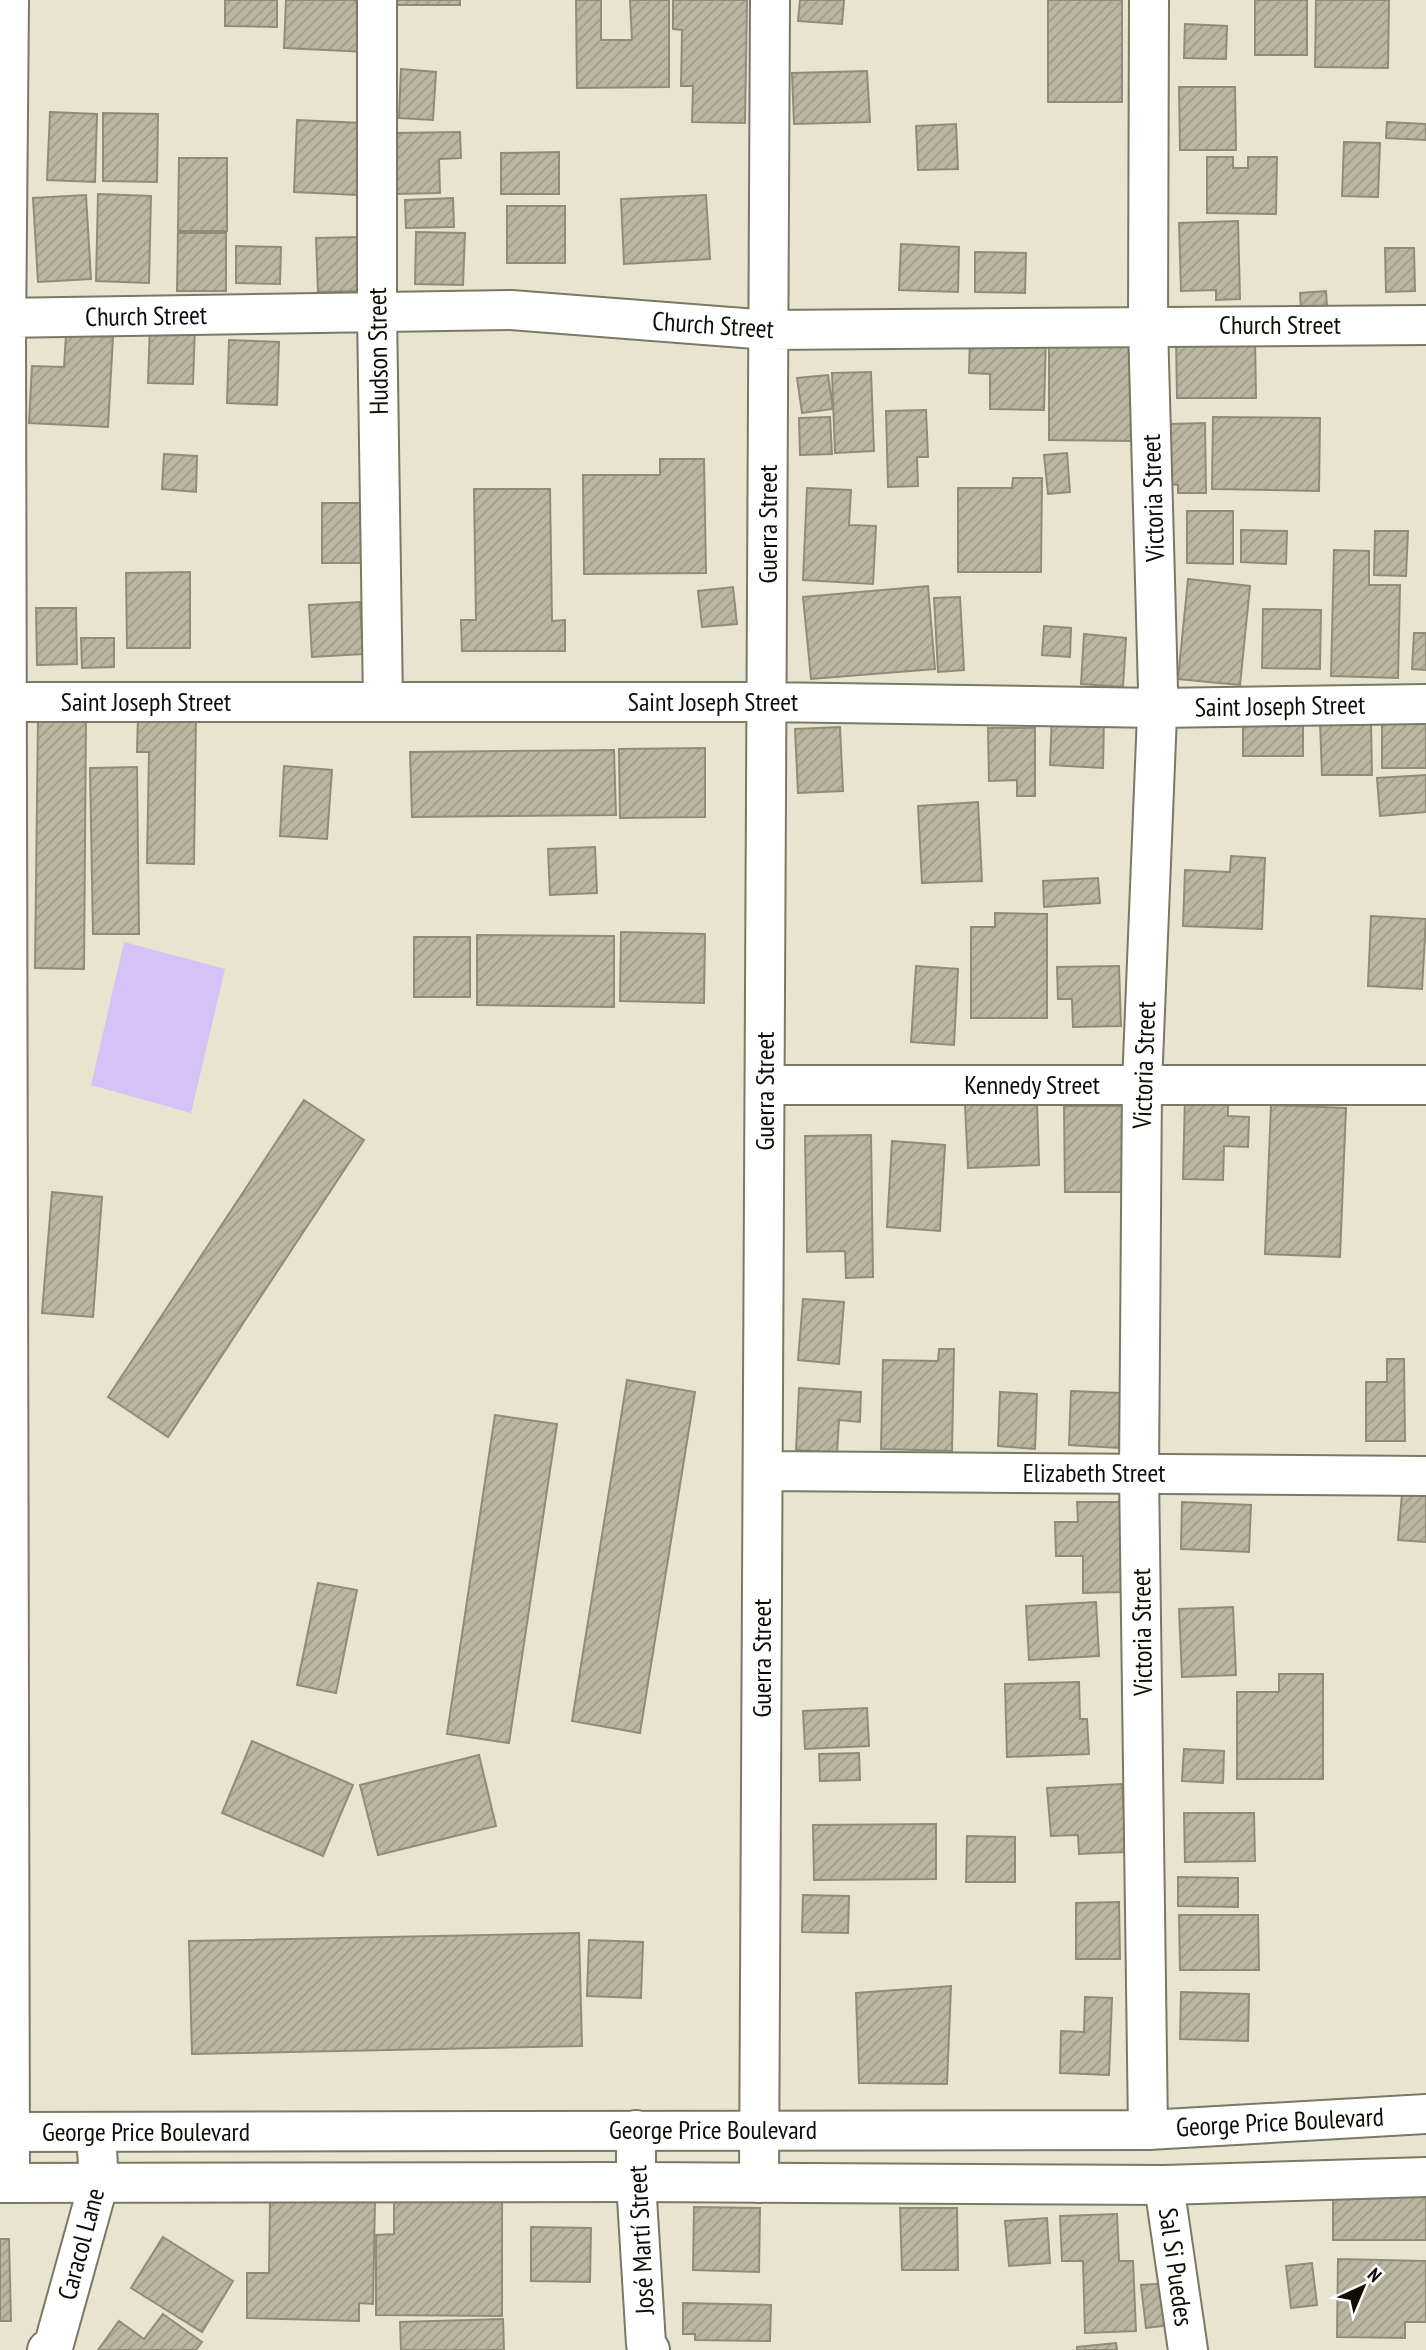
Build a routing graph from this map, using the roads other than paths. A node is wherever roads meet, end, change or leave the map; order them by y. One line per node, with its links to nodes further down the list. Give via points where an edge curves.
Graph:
1 (9, 0): 6 (main road)
2 (377, 0): 5 (main road, Hudson Street)
3 (770, 0): 9 (main road, Guerra Street)
4 (1149, 0): 8 (main road, Victoria Street)
5 (377, 313): 6 (main road, Church Street); 9 (main road, Church Street, via 511,310); 11 (main road, Hudson Street)
6 (3, 318): 10 (main road)
7 (1426, 325): 8 (main road, Church Street)
8 (1148, 326): 9 (main road, Church Street); 14 (main road, Victoria Street)
9 (769, 330): 12 (main road, Guerra Street)
10 (4, 702): 11 (main road, Saint Joseph Street); 15 (main road)
11 (383, 702): 12 (main road, Saint Joseph Street)
12 (767, 702): 14 (main road, Saint Joseph Street); 16 (main road, Guerra Street)
13 (1426, 704): 14 (main road, Saint Joseph Street)
14 (1158, 708): 17 (main road, Victoria Street)
15 (5, 1075): 26 (main road)
16 (765, 1085): 17 (main road, Kennedy Street); 19 (main road, Guerra Street)
17 (1142, 1085): 18 (main road, Kennedy Street); 20 (main road, Victoria Street)
18 (1426, 1085)
19 (763, 1471): 20 (main road, Elizabeth Street); 25 (main road, Guerra Street)
20 (1139, 1473): 21 (main road, Elizabeth Street); 24 (main road, Victoria Street)
21 (1426, 1476)
22 (1426, 2114): 24 (main road, George Price Boulevard)
23 (635, 2130): 25 (main road, George Price Boulevard); 27 (main road, George Price Boulevard); 30 (main road, José Martí Street)
24 (1148, 2130): 25 (main road, George Price Boulevard)
25 (760, 2131): 32 (main road, Guerra Street)
26 (5, 2132): 27 (main road, George Price Boulevard); 31 (main road)
27 (96, 2133): 29 (main road, Caracol Lane)
28 (1426, 2177): 33 (main road, George Price Boulevard)
29 (99, 2182): 30 (main road, George Price Boulevard); 31 (main road, George Price Boulevard); 35 (main road, Caracol Lane, via 54,2344)
30 (636, 2182): 32 (main road, George Price Boulevard); 34 (main road, José Martí Street)
31 (5, 2183)
32 (759, 2183): 33 (main road, George Price Boulevard)
33 (1164, 2185): 36 (main road, Sal Si Puedes)
34 (645, 2348)
35 (47, 2350)
36 (1188, 2350)

